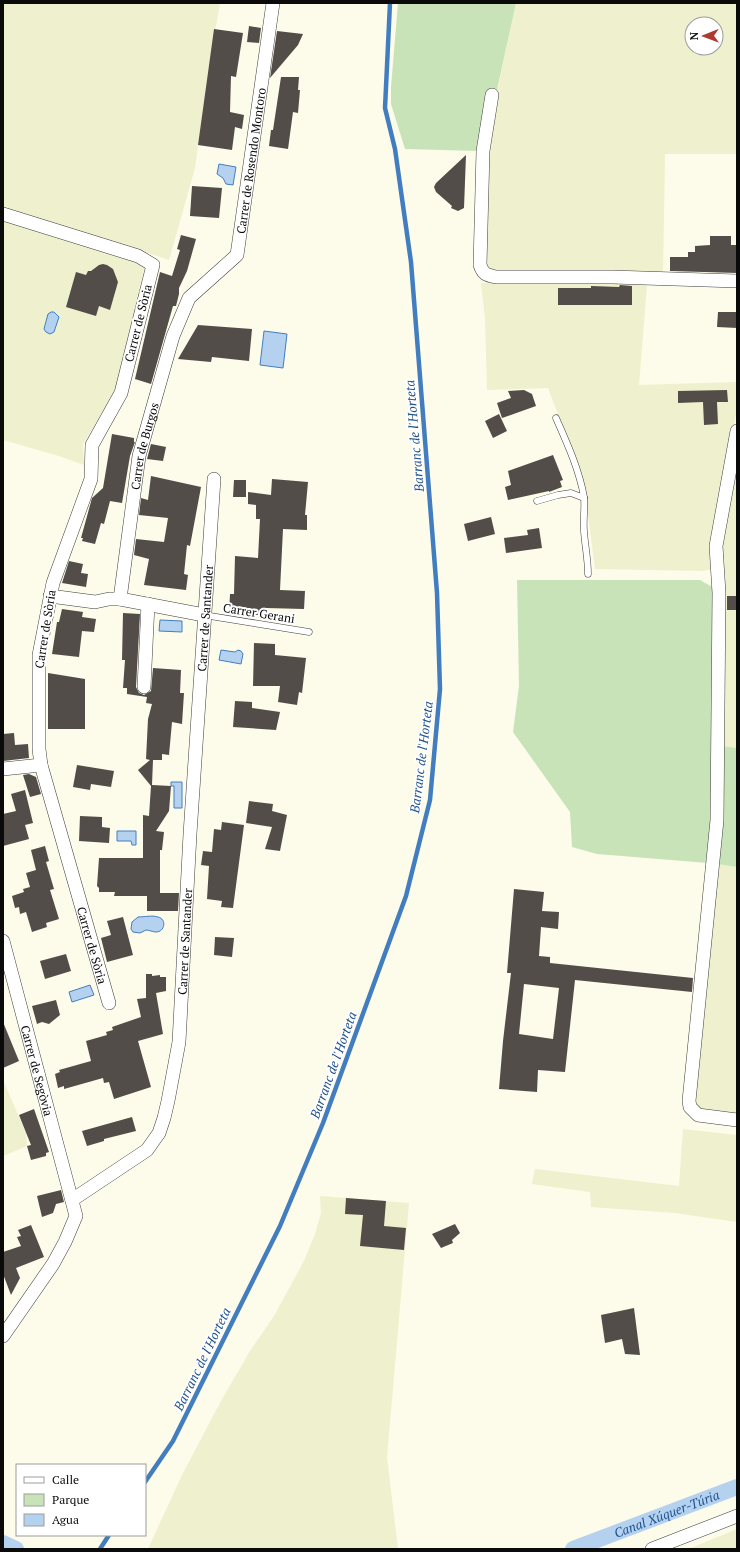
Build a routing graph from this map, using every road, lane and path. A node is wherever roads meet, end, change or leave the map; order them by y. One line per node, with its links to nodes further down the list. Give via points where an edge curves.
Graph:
1 (273, 3): 5 (street, Carrer de Rosendo Montoro, via 237,255)
2 (492, 95): 4 (street, via 483,151 480,265 482,272 496,276)
3 (3, 214): 12 (street, Carrer de Sòria, via 138,256 153,265 121,393 92,445 91,479 57,569)
4 (737, 281)
5 (189, 298): 13 (street, Carrer de Burgos, via 173,336 140,456)
6 (556, 418): 9 (lane, via 570,451)
7 (737, 431): 22 (street, via 716,546 719,593 718,820 689,1101 690,1107 698,1115)
8 (214, 480): 15 (street, Carrer de Santander)
9 (584, 498): 10 (lane, via 571,493); 11 (lane)
10 (537, 501)
11 (588, 574)
12 (50, 596): 13 (street, via 95,602); 18 (street, Carrer de Sòria, via 39,655)
13 (120, 599): 14 (street)
14 (148, 604): 15 (street); 17 (street)
15 (204, 615): 16 (lane, Carrer Gerani); 23 (street, Carrer de Santander, via 179,1042 164,1118 159,1133 147,1150)
16 (309, 632)
17 (144, 687)
18 (41, 765): 19 (street); 21 (street, Carrer de Sòria)
19 (3, 769)
20 (3, 941): 23 (street, Carrer de Segòvia)
21 (109, 1003)
22 (737, 1120)
23 (72, 1200): 24 (street, via 76,1216 65,1242 53,1264)
24 (3, 1336)
25 (737, 1516): 26 (street)
26 (652, 1549)

